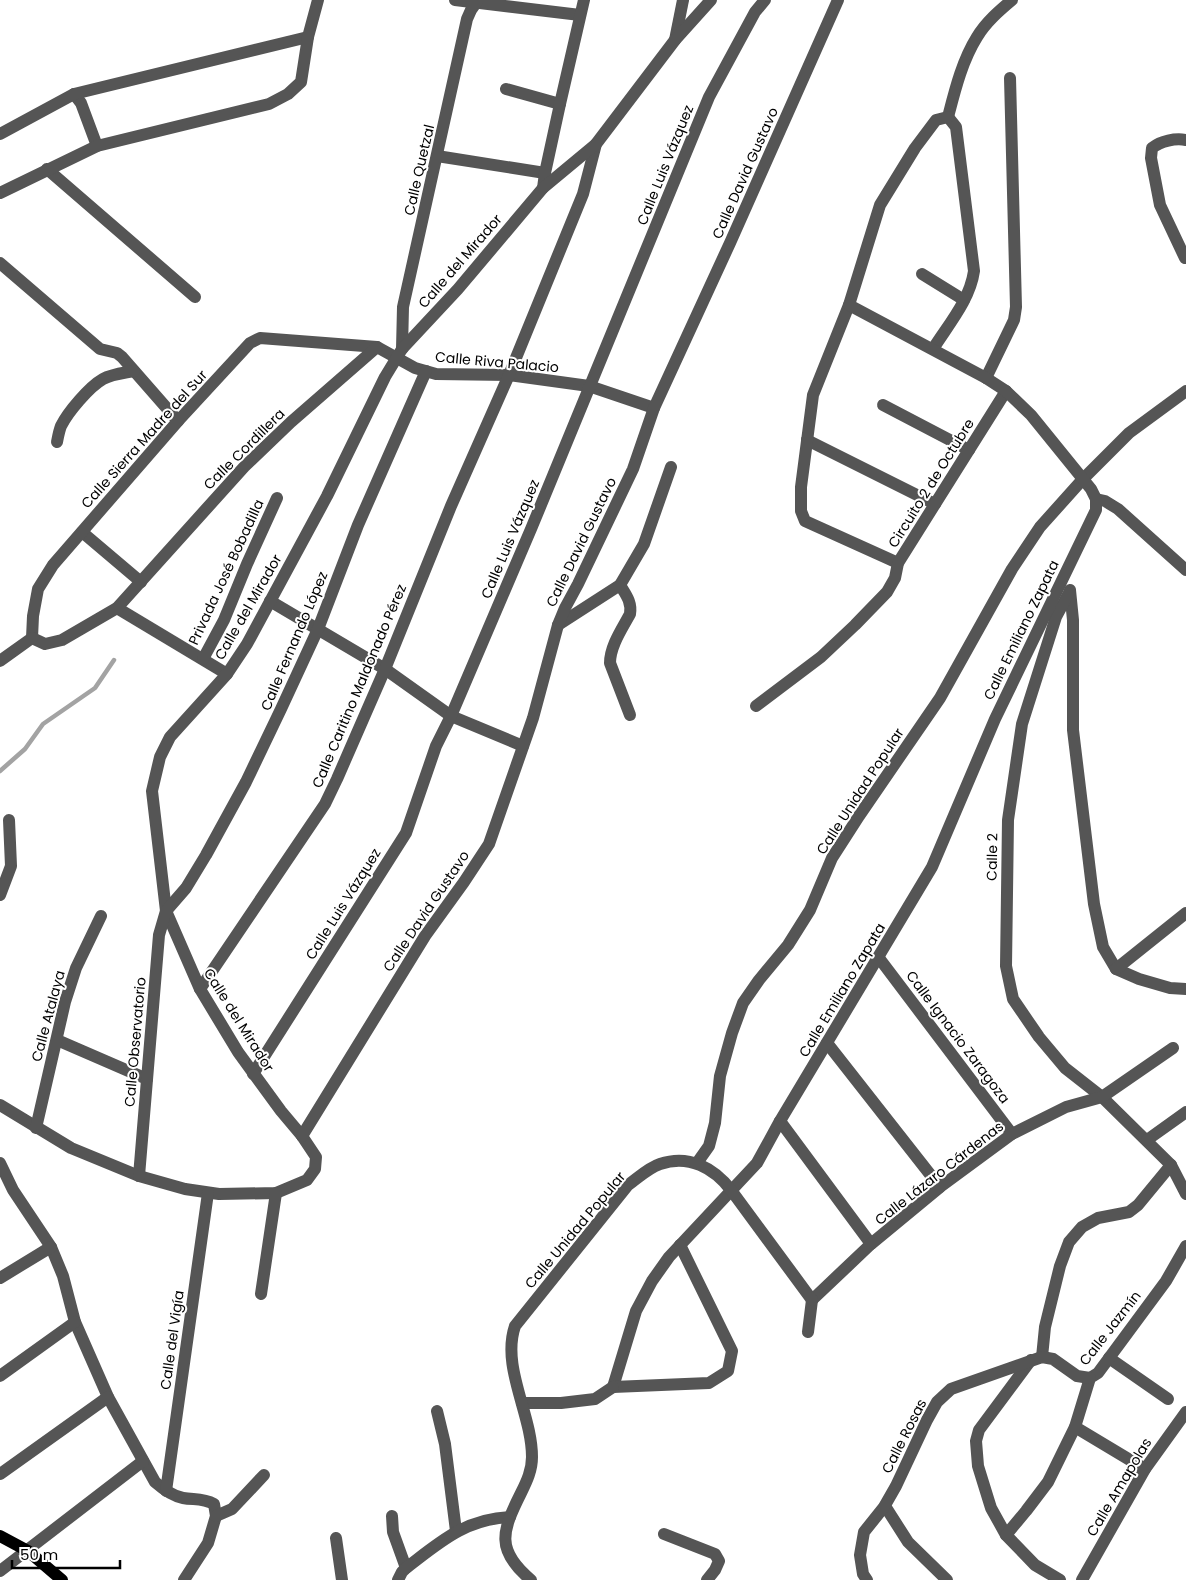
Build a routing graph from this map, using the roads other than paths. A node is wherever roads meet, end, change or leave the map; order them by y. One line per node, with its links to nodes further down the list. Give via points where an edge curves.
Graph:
1 (318, 0): 11 (street)
2 (455, 0): 9 (street)
3 (584, 0): 10 (street)
4 (683, 0): 12 (street)
5 (711, 0): 12 (street)
6 (766, 0): 40 (street, Calle Luis Vázquez, via 755,12 709,97)
7 (838, 0): 44 (street, Calle David Gustavo)
8 (1012, 0): 17 (street, via 991,18 977,37 962,69)
9 (477, 1): 10 (street); 22 (street, Calle Quetzal, via 467,19)
10 (580, 15): 16 (street)
11 (308, 37): 15 (street); 21 (street, via 302,82 269,104)
12 (675, 40): 20 (street)
13 (1010, 78): 39 (street, via 1016,307 1014,320)
14 (506, 89): 16 (street)
15 (74, 94): 18 (street); 21 (street, via 81,103)
16 (560, 104): 24 (street)
17 (948, 118): 31 (street, via 956,127 974,271); 32 (street, Circuito 2 de Octubre, via 936,120 880,205)
18 (0, 134)
19 (1186, 140): 27 (street, via 1179,138 1158,144 1152,148 1151,158 1160,205)
20 (596, 144): 25 (street, Calle del Mirador); 38 (street, Calle Caritino Maldonado Pérez, via 583,194)
21 (97, 146): 23 (street)
22 (437, 156): 24 (street); 35 (street, Calle Quetzal, via 403,307)
23 (48, 169): 26 (street); 30 (street)
24 (545, 173): 25 (street)
25 (543, 188): 35 (street, Calle del Mirador)
26 (0, 193)
27 (1186, 258)
28 (0, 263): 36 (street, via 100,349 117,353)
29 (922, 274): 31 (street)
30 (195, 297)
31 (964, 300): 34 (street)
32 (848, 305): 34 (street); 46 (street, Circuito 2 de Octubre, via 813,395)
33 (377, 347): 35 (street); 45 (street, Calle Sierra Madre del Sur, via 260,338 250,343); 58 (street, Calle Cordillera, via 244,467)
34 (933, 349): 39 (street)
35 (399, 353): 37 (street, Calle Riva Palacio, via 415,368); 61 (street, Calle del Mirador)
36 (134, 371): 45 (street); 47 (street, via 108,377 92,387 68,416)
37 (426, 371): 38 (street, Calle Riva Palacio); 64 (street, Calle Fernando López, via 358,525)
38 (509, 376): 40 (street, Calle Riva Palacio); 68 (street, Calle Caritino Maldonado Pérez, via 450,506)
39 (986, 378): 41 (street)
40 (589, 386): 44 (street, Calle Riva Palacio); 72 (street, Calle Luis Vázquez)
41 (1006, 391): 48 (street, Circuito 2 de Octubre); 50 (street, via 1031,416)
42 (1186, 392): 50 (street, Calle Unidad Popular, via 1129,433)
43 (883, 405): 48 (street)
44 (654, 408): 63 (street, Calle David Gustavo, via 633,469)
45 (178, 422): 54 (street, Calle Sierra Madre del Sur)
46 (807, 440): 53 (street); 55 (street, Circuito 2 de Octubre, via 801,487 801,511 805,521)
47 (56, 442)
48 (969, 450): 53 (street, Circuito 2 de Octubre)
49 (671, 467): 59 (street, via 644,544)
50 (1082, 479): 52 (street); 97 (street, Calle Unidad Popular, via 1040,526 1012,569 940,698 832,858 810,910 743,1003 720,1076 709,1146)
51 (277, 498): 66 (street, Privada José Bobadilla, via 224,620)
52 (1096, 499): 56 (street, Calle Emiliano Zapata, via 1096,510); 57 (street, via 1118,509)
53 (935, 504): 55 (street, Circuito 2 de Octubre)
54 (82, 532): 58 (street); 65 (street, Calle Sierra Madre del Sur, via 53,565 38,589)
55 (898, 563): 70 (street, via 895,578 887,592 855,625 821,657)
56 (1067, 570): 60 (street); 79 (street, Calle Emiliano Zapata, via 995,719 932,867)
57 (1186, 570)
58 (141, 582): 62 (street, Calle Cordillera)
59 (620, 585): 63 (street); 71 (street, via 631,608 610,655 610,663)
60 (1070, 591): 80 (street, via 1073,730 1092,895 1103,947); 88 (street, Calle 2, via 1056,617 1022,724 1008,820 1006,966 1013,999 1039,1037 1065,1068)
61 (270, 601): 64 (street); 69 (street, Calle del Mirador)
62 (117, 608): 65 (street, Calle Cordillera, via 62,640 45,644); 66 (street)
63 (558, 625): 73 (street, Calle David Gustavo)
64 (318, 629): 68 (street); 76 (street, Calle Fernando López, via 246,782 186,888)
65 (32, 638): 67 (street)
66 (202, 659): 69 (street)
67 (0, 661)
68 (385, 669): 72 (street); 81 (street, Calle Caritino Maldonado Pérez, via 325,804)
69 (227, 674): 76 (street, Calle del Mirador, via 170,737 160,757 152,791)
70 (756, 706)
71 (630, 715)
72 (451, 716): 73 (street); 86 (street, Calle Luis Vázquez, via 436,746 406,833)
73 (523, 746): 94 (street, Calle David Gustavo, via 489,844 425,936)
74 (9, 820): 75 (street, via 11,866)
75 (0, 896)
76 (166, 912): 81 (street, Calle del Mirador); 87 (street, Calle Observatorio, via 159,935)
77 (1186, 913): 80 (street)
78 (101, 916): 83 (street, Calle Atalaya, via 76,968)
79 (879, 958): 84 (street, Calle Emiliano Zapata); 93 (street, Calle Ignacio Zaragoza)
80 (1116, 969): 82 (street, via 1170,988)
81 (200, 989): 86 (street, Calle del Mirador)
82 (1186, 989)
83 (57, 1040): 87 (street); 92 (street, Calle Atalaya)
84 (827, 1043): 91 (street, Calle Emiliano Zapata); 100 (street)
85 (1173, 1048): 88 (street, Calle Lázaro Cárdenas)
86 (253, 1074): 94 (street, Calle del Mirador)
87 (147, 1079): 99 (street, Calle Observatorio)
88 (1102, 1097): 93 (street, Calle Lázaro Cárdenas, via 1066,1107); 95 (street)
89 (0, 1105): 92 (street, Calle del Mirador)
90 (1186, 1112): 95 (street)
91 (780, 1121): 101 (street, Calle Emiliano Zapata, via 757,1163); 105 (street)
92 (36, 1128): 99 (street, Calle del Mirador, via 71,1148)
93 (1012, 1134): 100 (street, Calle Lázaro Cárdenas)
94 (302, 1136): 103 (street, Calle del Mirador, via 316,1157 315,1168 307,1180)
95 (1147, 1140): 98 (street)
96 (0, 1163): 108 (street, via 13,1190)
97 (697, 1163): 101 (street, via 723,1179); 121 (street, Calle Unidad Popular, via 683,1160 660,1164 628,1185 516,1326 511,1354)
98 (1172, 1164): 104 (street); 114 (street, via 1138,1206 1129,1212 1098,1218 1082,1227 1069,1242)
99 (139, 1176): 102 (street, Calle del Mirador)
100 (940, 1187): 105 (street, Calle Lázaro Cárdenas)
101 (731, 1190): 106 (street, Calle Emiliano Zapata); 111 (street)
102 (208, 1193): 103 (street, Calle del Mirador); 129 (street, Calle del Vigía)
103 (276, 1193): 110 (street)
104 (1186, 1194)
105 (871, 1244): 111 (street, Calle Lázaro Cárdenas)
106 (680, 1245): 118 (street, Calle Emiliano Zapata, via 652,1281 636,1311); 118 (street, via 732,1352 728,1371 709,1382)
107 (1186, 1246): 115 (street, Calle Jazmín, via 1166,1281)
108 (51, 1247): 109 (street); 112 (street, via 63,1276)
109 (0, 1278)
110 (261, 1294)
111 (812, 1300): 113 (street)
112 (75, 1322): 116 (street); 119 (street)
113 (808, 1332)
114 (1036, 1358): 117 (street, via 1053,1359 1076,1376); 130 (street, Calle Rosas, via 951,1389 937,1402); 136 (street, via 979,1430 976,1441 978,1466 991,1508)
115 (1109, 1358): 117 (street, Calle Jazmín); 120 (street)
116 (0, 1376)
117 (1090, 1378): 124 (street, Calle Jazmín)
118 (613, 1387): 121 (street, via 595,1399)
119 (108, 1397): 125 (street); 127 (street)
120 (1168, 1399)
121 (522, 1403): 133 (street, Calle Unidad Popular, via 532,1459 530,1475)
122 (438, 1411): 134 (street, via 446,1444)
123 (1186, 1412): 126 (street, Calle Amapolas)
124 (1074, 1427): 126 (street); 136 (street, Calle Jazmín, via 1048,1482)
125 (143, 1461): 129 (street, via 155,1482); 139 (street)
126 (1145, 1469): 151 (street, Calle Amapolas)
127 (0, 1474)
128 (264, 1475): 131 (street, via 232,1509)
129 (166, 1491): 131 (street, via 181,1498 206,1500)
130 (885, 1506): 148 (street, Calle Rosas, via 864,1532 860,1555); 149 (street, via 908,1542)
131 (215, 1510): 143 (street, via 208,1543)
132 (392, 1516): 140 (street, via 393,1532)
133 (510, 1517): 134 (street, via 492,1518); 146 (street, Calle Unidad Popular, via 505,1542 508,1553)
134 (456, 1531): 140 (street)
135 (664, 1534): 147 (street, via 715,1554 718,1561)
136 (1006, 1535): 150 (street, via 1035,1566)
137 (0, 1536): 139 (main road)
138 (336, 1538): 144 (street)
139 (28, 1551): 141 (street); 142 (main road)
140 (406, 1568): 145 (street)
141 (0, 1571)
142 (62, 1580)
143 (184, 1580)
144 (342, 1580)
145 (398, 1580)
146 (531, 1580)
147 (707, 1580)
148 (867, 1580)
149 (947, 1580)
150 (1060, 1580)
151 (1082, 1580)

